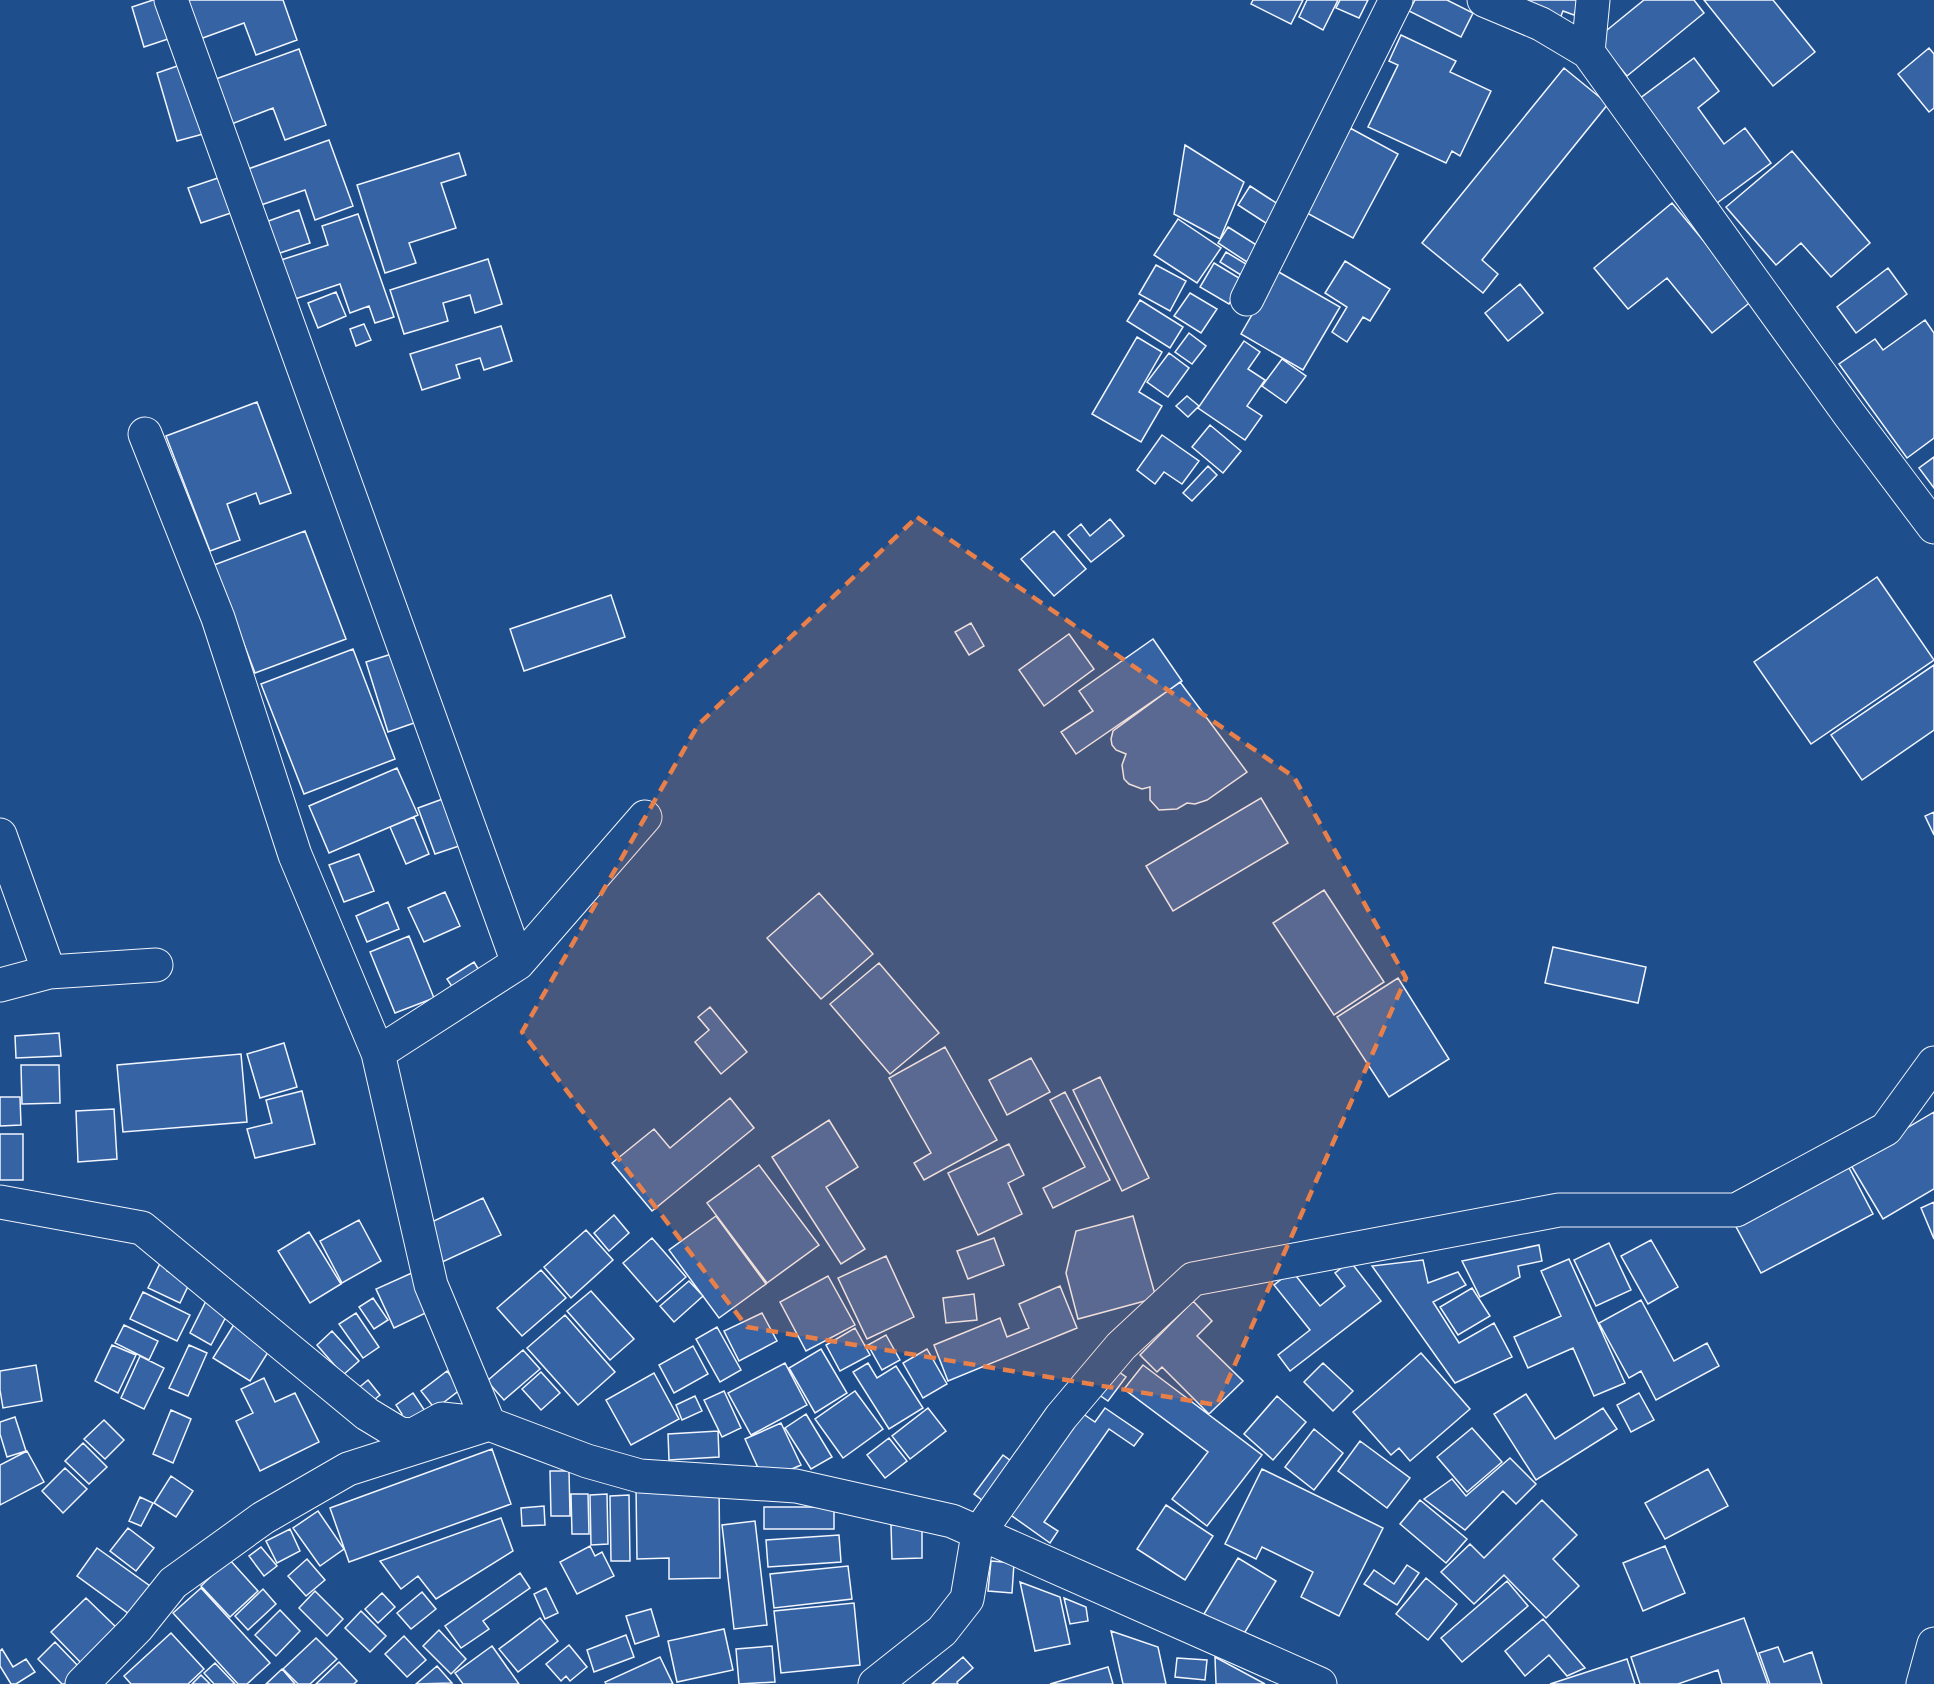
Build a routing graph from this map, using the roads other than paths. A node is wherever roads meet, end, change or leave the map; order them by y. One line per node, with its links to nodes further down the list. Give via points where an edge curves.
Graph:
1 (171, 0): 11 (street)
2 (1396, 0): 6 (street)
3 (1484, 0): 5 (street, via 1541,24)
4 (1593, 0): 5 (street)
5 (1588, 52): 8 (street)
6 (1248, 299)
7 (145, 434): 15 (street, via 218,618 295,855)
8 (1934, 527)
9 (645, 817): 11 (street)
10 (0, 835): 13 (street)
11 (518, 963): 15 (street)
12 (156, 965): 13 (street)
13 (50, 972): 14 (street)
14 (0, 986)
15 (378, 1053): 18 (street, via 431,1285)
16 (1934, 1063): 19 (street, via 1886,1129 1736,1210 1559,1210 1193,1279 1113,1355 1061,1417)
17 (0, 1202): 18 (street, via 142,1228 367,1414 400,1434 413,1435 442,1419)
18 (489, 1425): 19 (street, via 640,1476 796,1486 952,1521); 21 (street, via 348,1469 263,1518 173,1582 137,1628)
19 (978, 1534): 22 (street, via 967,1599 942,1631); 23 (street)
20 (1934, 1644): 24 (street)
21 (81, 1684)
22 (875, 1684)
23 (1320, 1684)
24 (1923, 1684)

